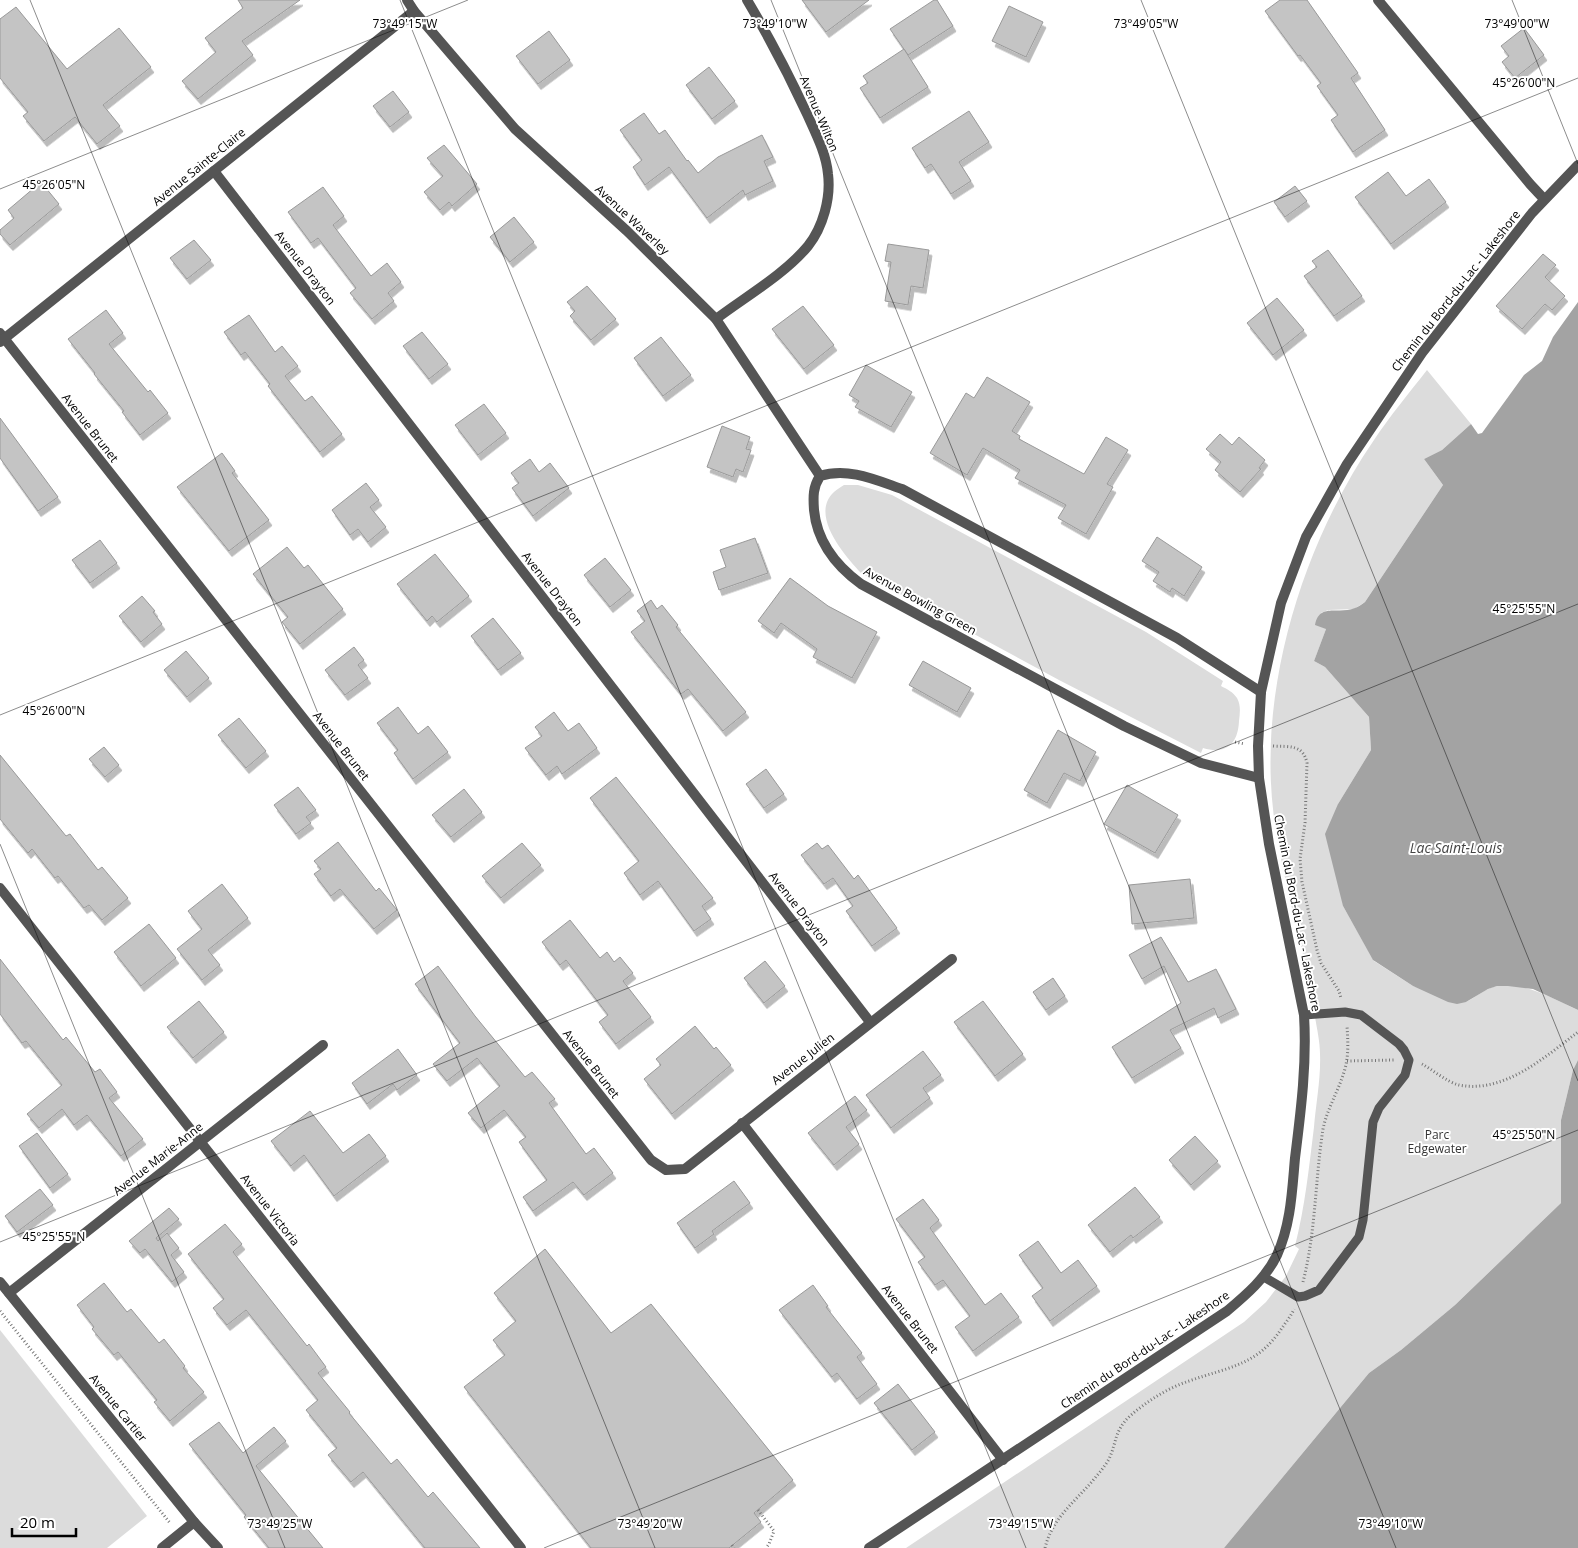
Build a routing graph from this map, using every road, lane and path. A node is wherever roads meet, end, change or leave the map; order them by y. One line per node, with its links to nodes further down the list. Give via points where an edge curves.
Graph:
1 (407, 0): 4 (street, Avenue Waverley)
2 (747, 0): 8 (street, Avenue Wilton, via 792,80 817,136 826,158 828,197 824,214 808,245 788,265)
3 (1378, 0): 7 (street)
4 (414, 10): 6 (street, Avenue Sainte-Claire); 8 (street, Avenue Waverley, via 515,129 627,231)
5 (1578, 165): 7 (street, Chemin du Bord-du-Lac - Lakeshore)
6 (214, 171): 9 (street, Avenue Sainte-Claire); 18 (street, Avenue Drayton)
7 (1544, 199): 11 (street, Chemin du Bord-du-Lac - Lakeshore, via 1422,353 1347,464 1306,537 1281,603)
8 (716, 319): 10 (street, Avenue Waverley)
9 (1, 338): 26 (street, Avenue Brunet, via 651,1160)
10 (820, 476): 11 (street, via 833,472 850,473 902,489 1177,638); 13 (street, Avenue Bowling Green, via 814,486 813,498 819,534 835,561 861,584 1141,734 1201,763)
11 (1262, 692): 13 (street, Chemin du Bord-du-Lac - Lakeshore)
12 (1271, 746): 16 (path, via 1297,748 1306,756 1305,823 1300,859 1302,882 1317,950 1339,991)
13 (1259, 778): 17 (street, Chemin du Bord-du-Lac - Lakeshore, via 1269,844)
14 (0, 888): 25 (street, Avenue Victoria)
15 (952, 959): 18 (street, Avenue Julien)
16 (1345, 1012): 17 (lane); 22 (path); 30 (lane, via 1361,1015 1399,1044 1409,1060 1406,1075 1379,1108 1373,1122 1359,1237 1319,1290)
17 (1304, 1014): 27 (street, Chemin du Bord-du-Lac - Lakeshore, via 1305,1077 1290,1207 1285,1235)
18 (870, 1022): 24 (street, Avenue Julien)
19 (1578, 1032): 23 (path, via 1550,1054 1503,1081 1488,1085 1457,1085)
20 (323, 1044): 25 (street, Avenue Marie-Anne)
21 (1397, 1060): 22 (path)
22 (1347, 1061): 30 (path, via 1323,1129 1312,1244)
23 (1417, 1063)
24 (742, 1124): 26 (street, Avenue Julien, via 685,1169); 32 (street, Avenue Brunet)
25 (200, 1142): 29 (street, Avenue Marie-Anne); 38 (street, Avenue Victoria)
26 (666, 1170)
27 (1264, 1276): 30 (lane); 32 (street, Chemin du Bord-du-Lac - Lakeshore, via 1227,1311)
28 (0, 1282): 29 (street, Avenue Cartier)
29 (9, 1293): 35 (street, Avenue Cartier)
30 (1298, 1297): 41 (path, via 1292,1314 1260,1353 1232,1368 1160,1394 1130,1416 1120,1427 1109,1459 1056,1521)
31 (0, 1311): 33 (path)
32 (1003, 1460): 40 (street, Chemin du Bord-du-Lac - Lakeshore)
33 (158, 1508)
34 (758, 1510): 39 (path, via 774,1531)
35 (194, 1522): 36 (street); 37 (street, Avenue Cartier)
36 (162, 1548)
37 (218, 1548)
38 (521, 1548)
39 (766, 1548)
40 (869, 1548)
41 (1045, 1548)

